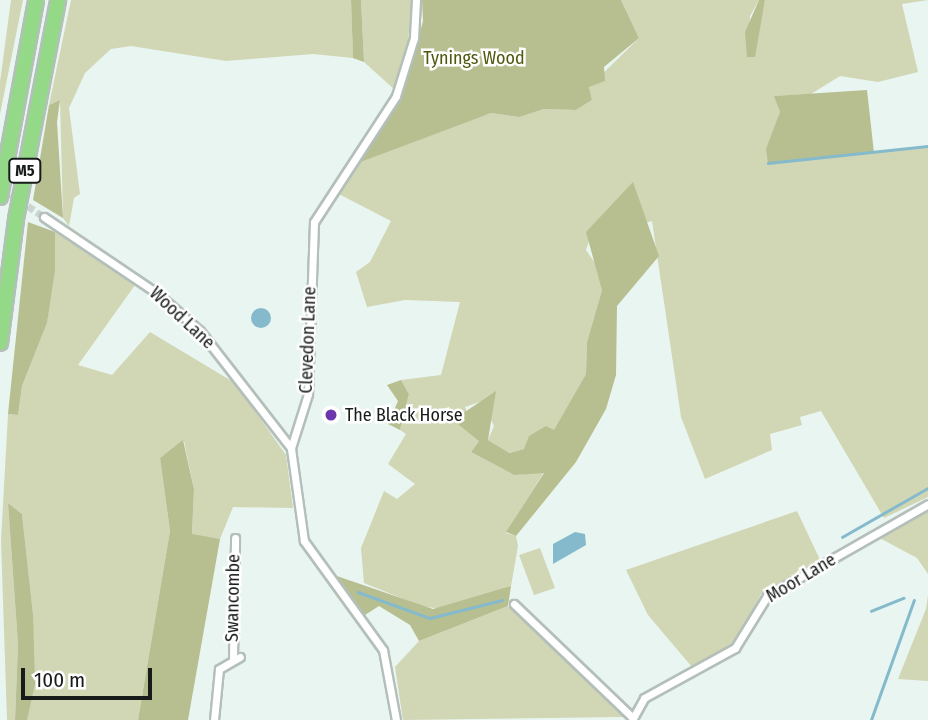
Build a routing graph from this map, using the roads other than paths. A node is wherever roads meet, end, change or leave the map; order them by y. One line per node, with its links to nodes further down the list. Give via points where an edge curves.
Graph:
1 (36, 0): 4 (highway, M5)
2 (58, 0): 6 (highway, M5, via 16,219)
3 (416, 0): 7 (street, Clevedon Lane, via 414,38 396,96 314,222 308,394)
4 (0, 197)
5 (44, 217): 7 (street, Wood Lane, via 158,294 200,331)
6 (0, 343)
7 (291, 448): 13 (street, Clevedon Lane, via 304,541 383,650)
8 (928, 505): 11 (street, Moor Lane, via 767,596 735,648 644,698)
9 (235, 538): 12 (street, Swancombe, via 237,657 218,672)
10 (514, 604): 11 (street)
11 (632, 719)
12 (214, 720)
13 (396, 720)

